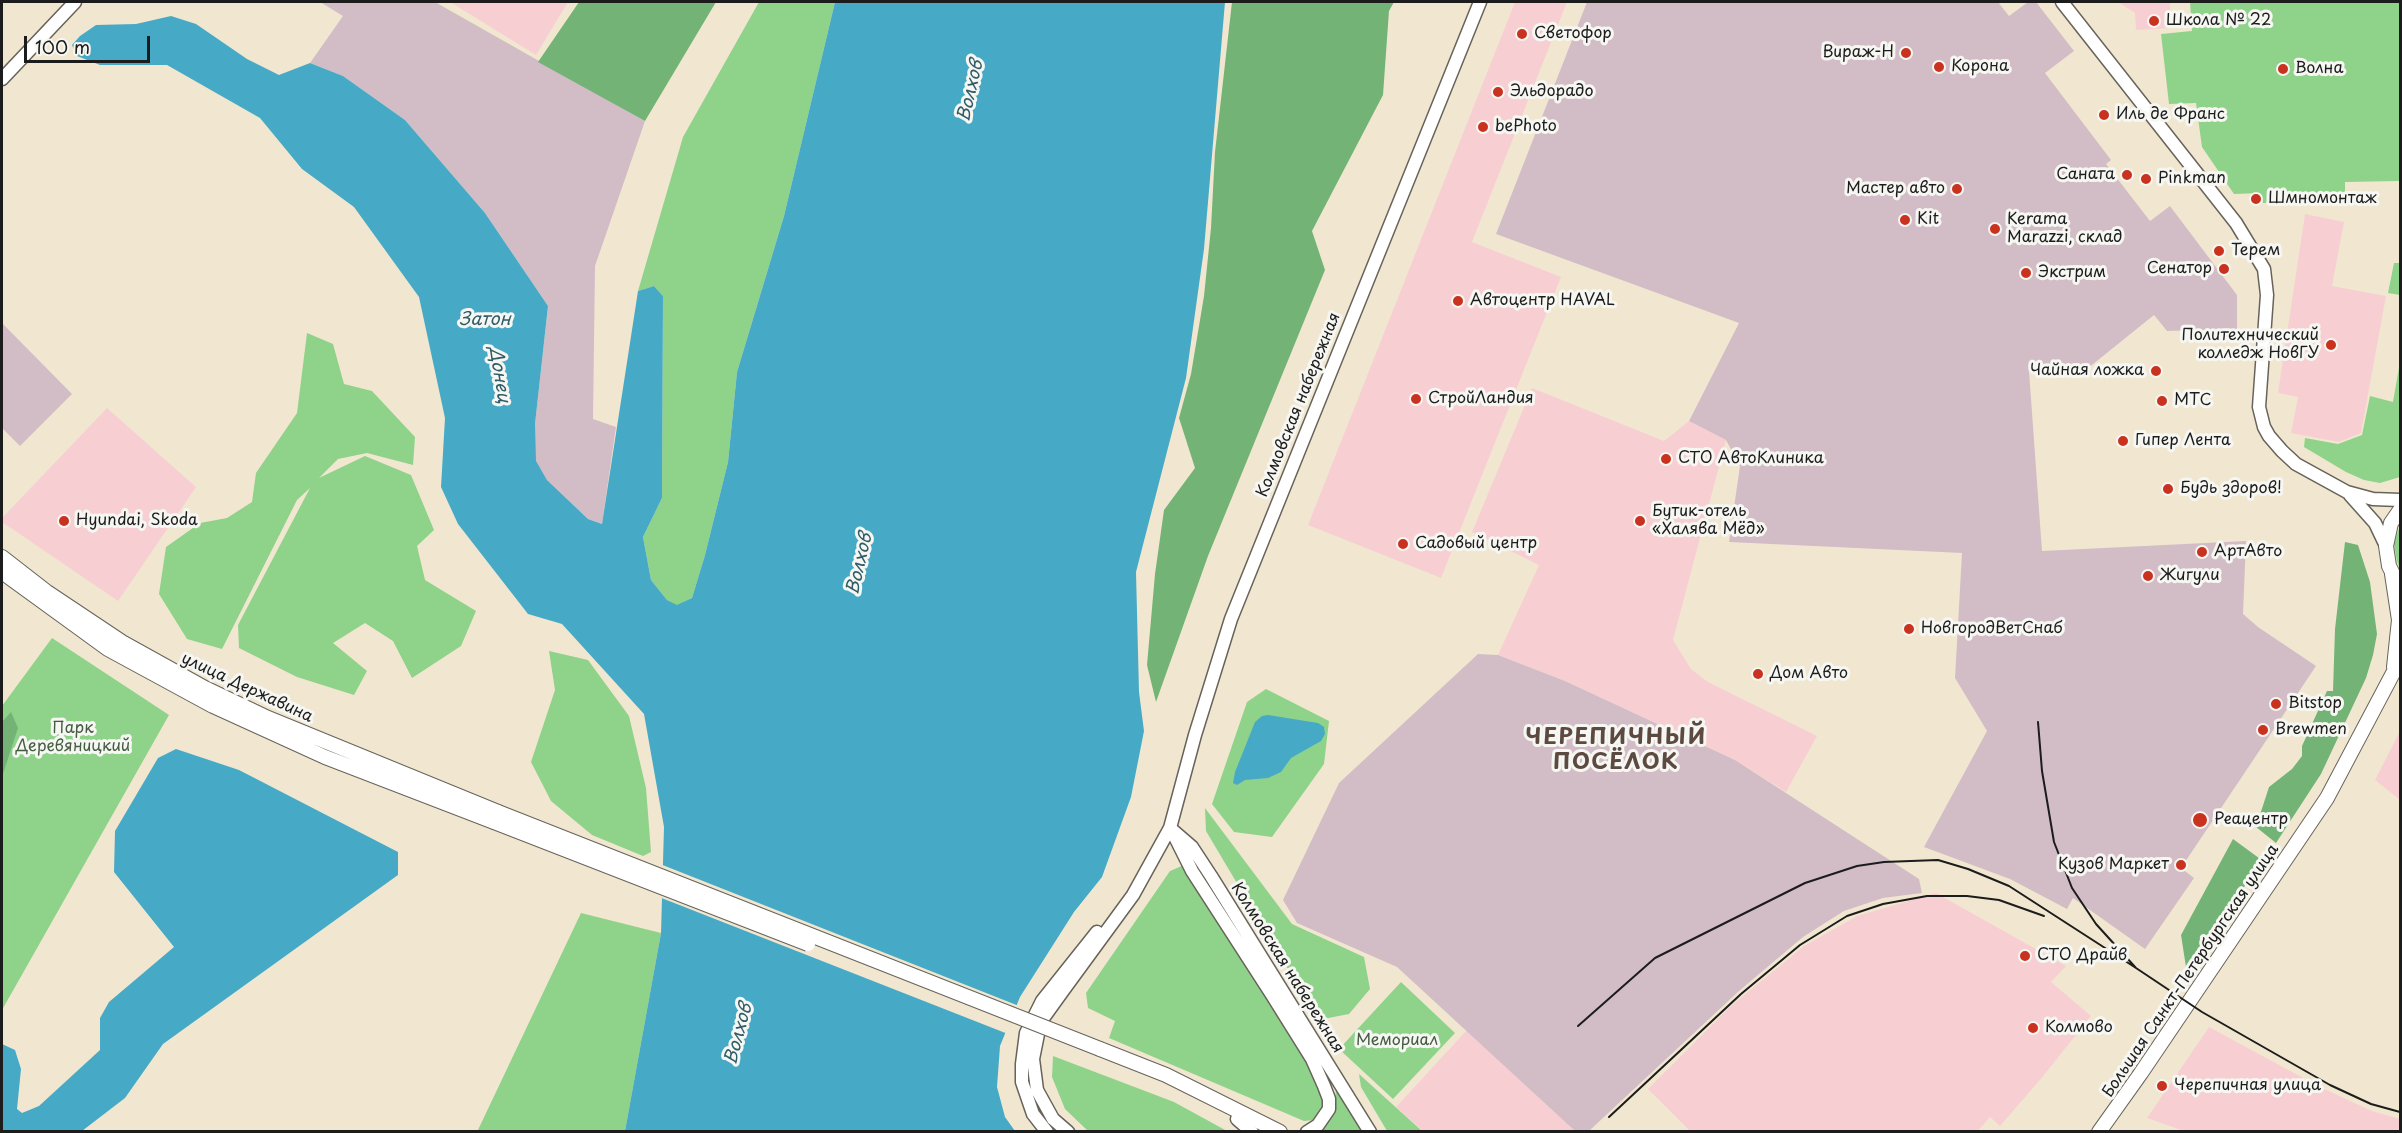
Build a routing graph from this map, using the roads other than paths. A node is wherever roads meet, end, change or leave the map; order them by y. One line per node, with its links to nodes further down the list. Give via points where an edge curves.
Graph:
1 (75, 2): 4 (main road)
2 (1480, 2): 15 (main road, Колмовская набережная, via 1231,619)
3 (2062, 2): 5 (main road, via 2236,223 2253,250 2267,281 2259,407 2264,427 2296,464)
4 (2, 78)
5 (2347, 492): 6 (main road, via 2373,499); 8 (main road, via 2375,523)
6 (2400, 500)
7 (2400, 510): 8 (main road, via 2391,523)
8 (2386, 546): 11 (main road, Большая Санкт-Петербургская улица)
9 (2, 557): 14 (main road, улица Державина, via 46,592 122,642 205,688)
10 (2, 572): 14 (main road, улица Державина, via 108,649 213,706 325,757)
11 (2392, 574): 12 (main road); 13 (main road, Большая Санкт-Петербургская улица, via 2398,620)
12 (2400, 586)
13 (2397, 665): 25 (main road, Большая Санкт-Петербургская улица, via 2327,798)
14 (496, 817): 16 (main road, bridge)
15 (1170, 828): 18 (main road, Колмовская набережная, via 1142,874 1042,1001 1026,1033 1022,1082 1033,1114); 19 (main road, Колмовская набережная, via 1133,895 1039,1029 1033,1059 1037,1090 1053,1119); 23 (main road, Колмовская набережная, via 1192,871 1301,1042 1324,1086 1329,1109 1318,1125); 24 (main road, Колмовская набережная, via 1192,847)
16 (1099, 1053): 17 (main road); 22 (main road, via 1166,1075)
17 (1237, 1119): 20 (main road); 21 (main road)
18 (1047, 1131)
19 (1068, 1131)
20 (1252, 1131)
21 (1261, 1131)
22 (1281, 1131)
23 (1307, 1131)
24 (1370, 1131)
25 (2099, 1131)

